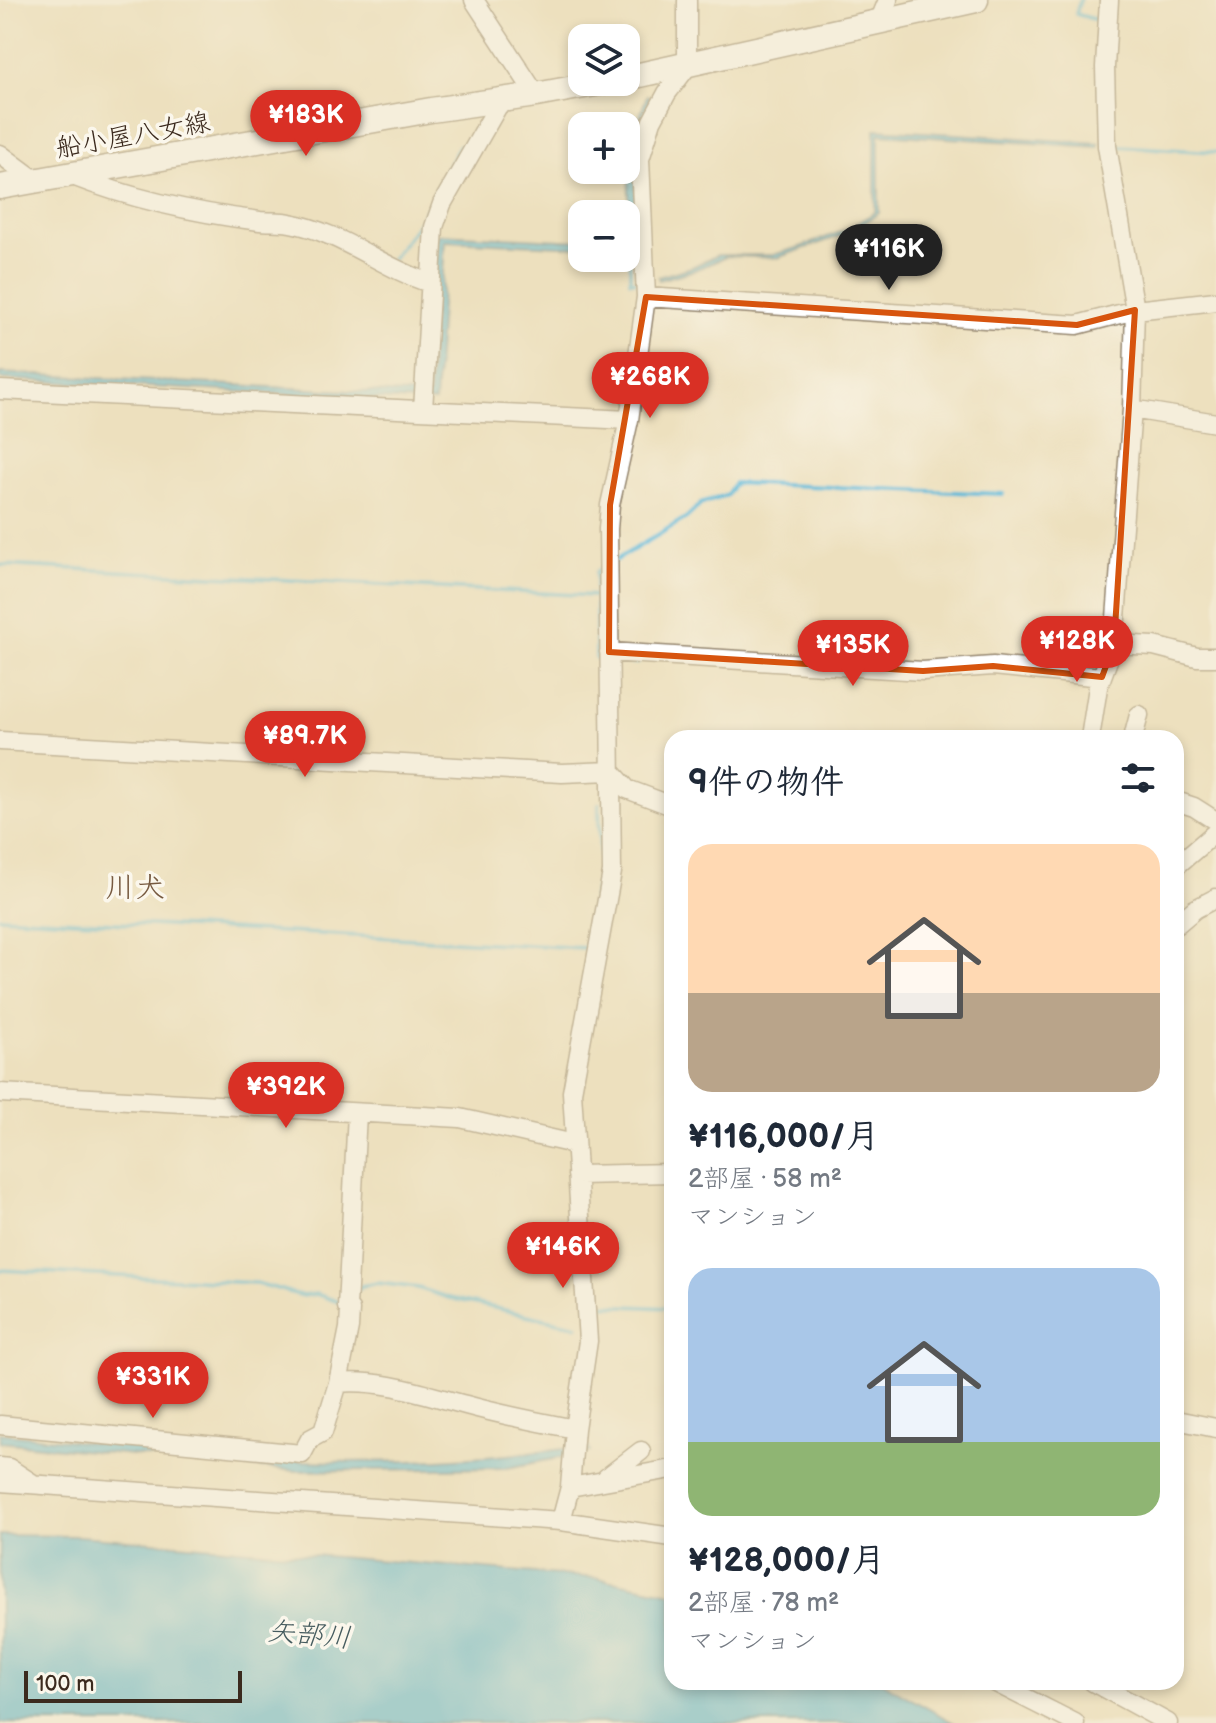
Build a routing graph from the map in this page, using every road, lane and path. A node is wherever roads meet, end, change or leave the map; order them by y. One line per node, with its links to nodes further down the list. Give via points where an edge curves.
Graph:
1 (474, 0): 9 (street)
2 (687, 0): 6 (street)
3 (976, 0): 5 (main road)
4 (1109, 0): 18 (street, via 1107,146)
5 (884, 11): 6 (main road)
6 (687, 67): 7 (main road); 16 (street, via 652,121 640,159)
7 (640, 75)
8 (568, 89): 9 (main road, 船小屋八女線)
9 (536, 95): 10 (main road, 船小屋八女線)
10 (502, 99): 12 (main road, 船小屋八女線); 15 (street, via 442,204 434,227)
11 (0, 154): 13 (street)
12 (70, 175): 13 (main road, 船小屋八女線); 15 (street, via 162,204 291,223)
13 (35, 180): 14 (main road, 船小屋八女線)
14 (0, 187)
15 (430, 283): 20 (street)
16 (646, 297): 18 (street, via 1077,325); 22 (street)
17 (1216, 301): 18 (street)
18 (1135, 310): 21 (street)
19 (0, 390): 20 (street)
20 (424, 402): 22 (street)
21 (1132, 409): 23 (street); 24 (street)
22 (629, 420): 25 (street, via 610,505)
23 (1216, 423)
24 (1114, 644): 26 (street); 27 (street)
25 (609, 652): 27 (street, via 923,671 993,666); 32 (street)
26 (1216, 657)
27 (1102, 677): 29 (street)
28 (1139, 715): 30 (street)
29 (1092, 730)
30 (1135, 730)
31 (0, 741): 32 (street, via 562,773)
32 (611, 771): 33 (street, via 627,789); 42 (street, via 612,872 572,1092)
33 (664, 803)
34 (1184, 804): 35 (street)
35 (1216, 821)
36 (1216, 832): 37 (street)
37 (1184, 858)
38 (1216, 898): 39 (street)
39 (1184, 918)
40 (0, 1093): 41 (street)
41 (357, 1113): 42 (street, via 460,1118); 45 (street, via 349,1328)
42 (574, 1144): 44 (street)
43 (664, 1173): 44 (street)
44 (577, 1175): 49 (street, via 588,1341)
45 (338, 1383): 47 (street, via 323,1432 310,1439 302,1454); 49 (street, via 396,1385)
46 (1184, 1422): 48 (street)
47 (0, 1425)
48 (1216, 1428)
49 (575, 1429): 56 (street)
50 (641, 1451): 53 (street)
51 (0, 1467): 55 (street)
52 (664, 1470): 53 (street)
53 (601, 1481): 56 (street)
54 (0, 1482): 55 (street)
55 (34, 1484): 57 (street)
56 (570, 1487): 57 (street)
57 (561, 1521): 58 (street)
58 (664, 1536)
59 (1010, 1690): 61 (street)
60 (1108, 1690): 62 (street)
61 (1075, 1723)
62 (1168, 1723)

